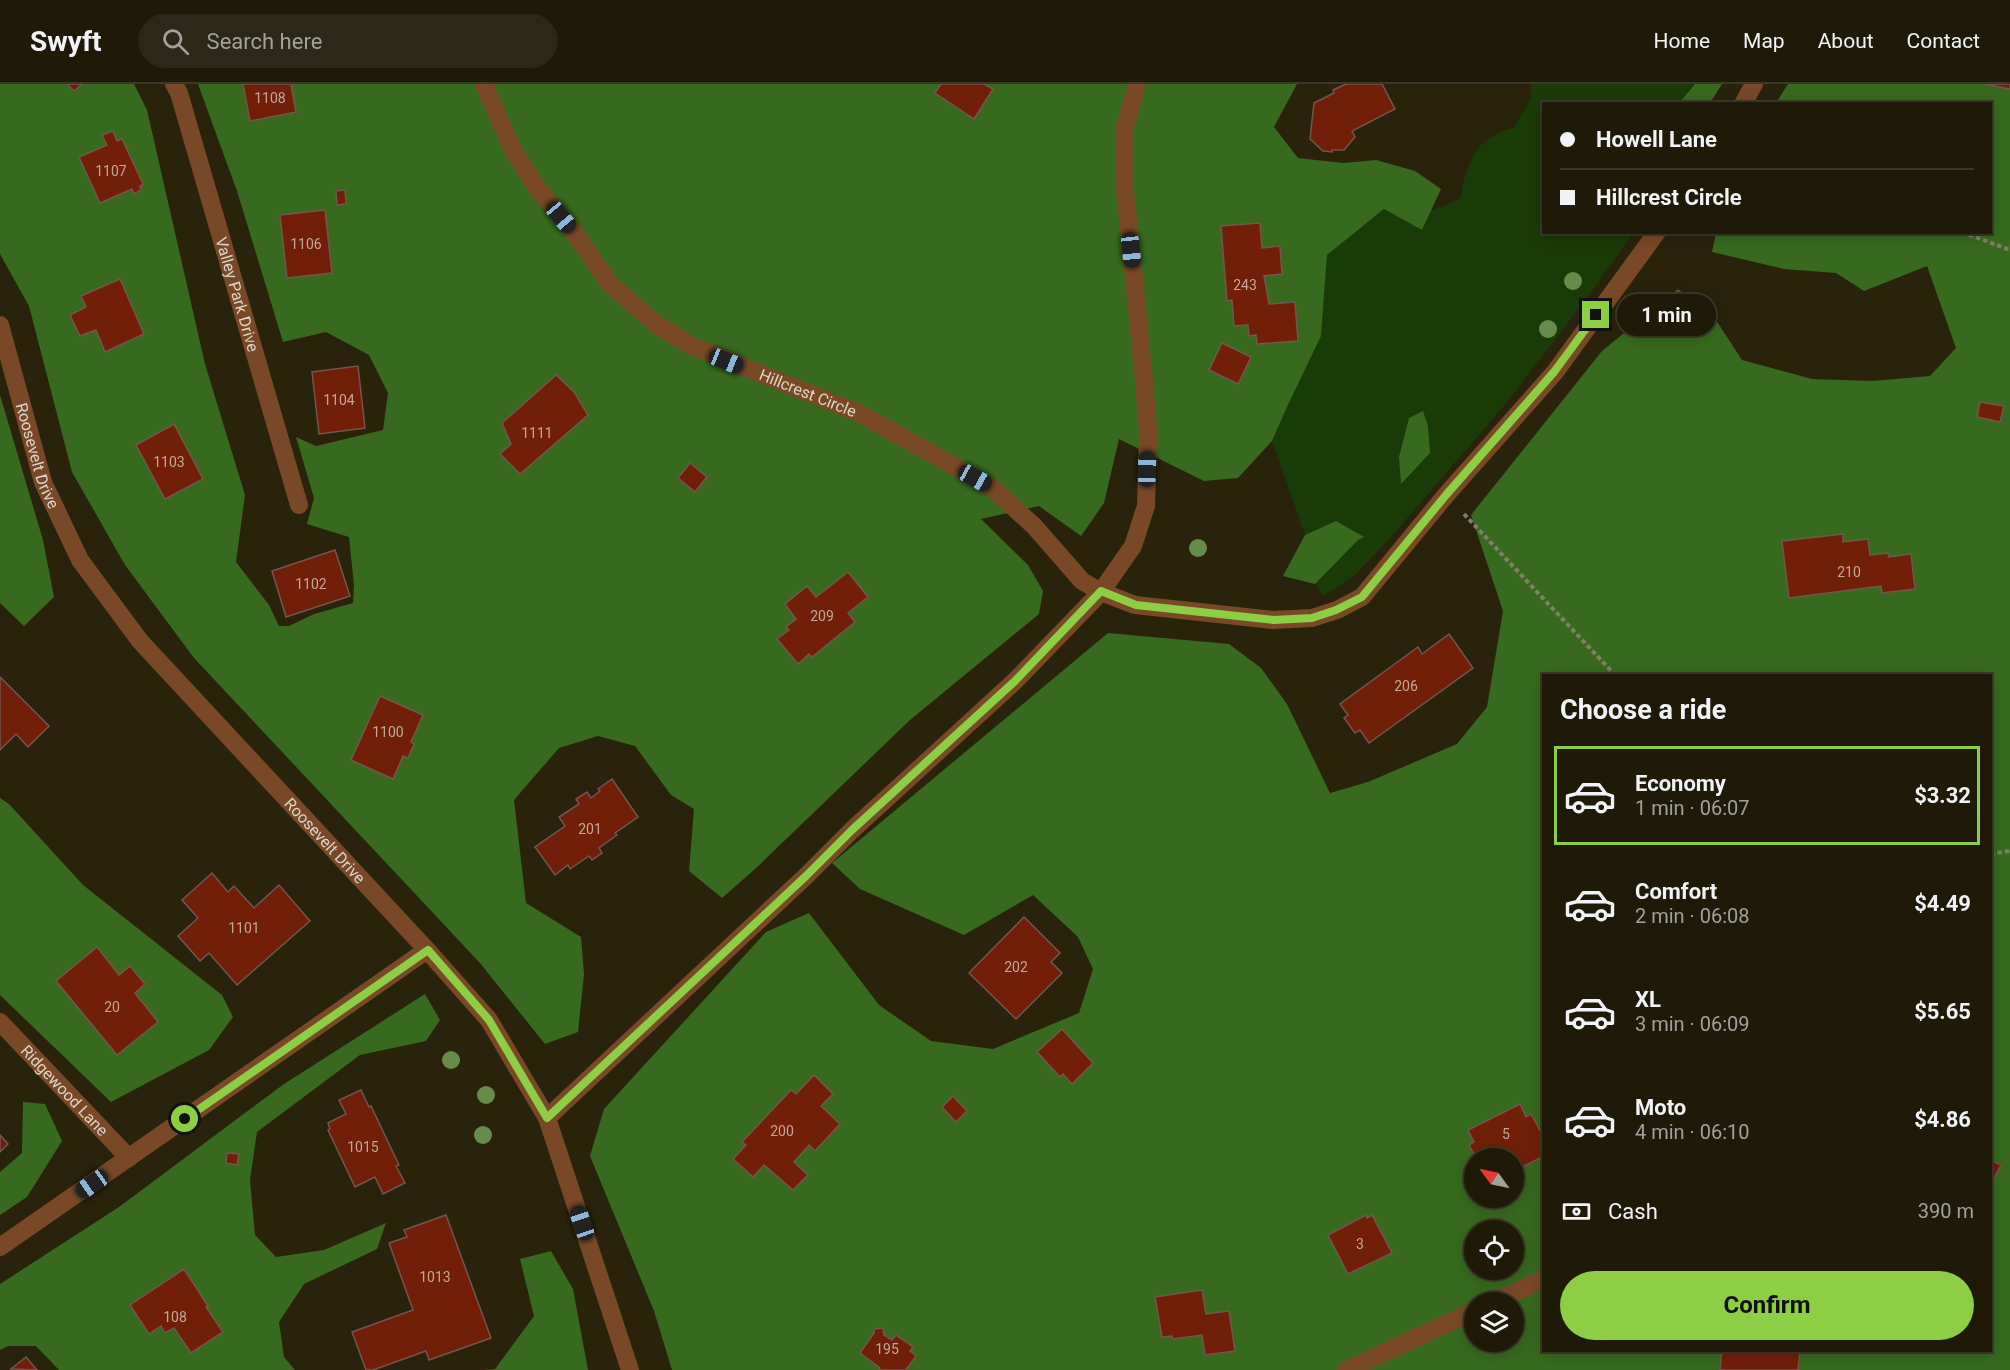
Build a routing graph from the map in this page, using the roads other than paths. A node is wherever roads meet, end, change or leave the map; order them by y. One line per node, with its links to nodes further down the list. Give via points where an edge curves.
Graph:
1 (174, 84): 8 (street, Valley Park Drive)
2 (484, 84): 9 (street, Hillcrest Circle, via 513,148 537,188 609,283 656,324 692,346 861,414 992,487 1034,526 1082,581)
3 (1137, 84): 9 (street, via 1125,127 1124,179 1148,432 1146,506 1132,546)
4 (1754, 84): 5 (street)
5 (1744, 102)
6 (1656, 234): 9 (street, Hillcrest Circle, via 1554,372 1362,597 1312,618 1274,620 1136,605)
7 (0, 325): 10 (street, Roosevelt Drive, via 43,482 80,560 140,641)
8 (299, 505)
9 (1101, 591): 12 (street, via 1015,681)
10 (428, 950): 12 (street, Roosevelt Drive, via 489,1020); 13 (street)
11 (0, 1022): 13 (street, Ridgewood Lane)
12 (547, 1118): 18 (street, Roosevelt Drive)
13 (129, 1158): 14 (street)
14 (0, 1247)
15 (1542, 1280): 16 (street)
16 (1516, 1292)
17 (1464, 1316): 19 (street)
18 (630, 1370)
19 (1347, 1370)

